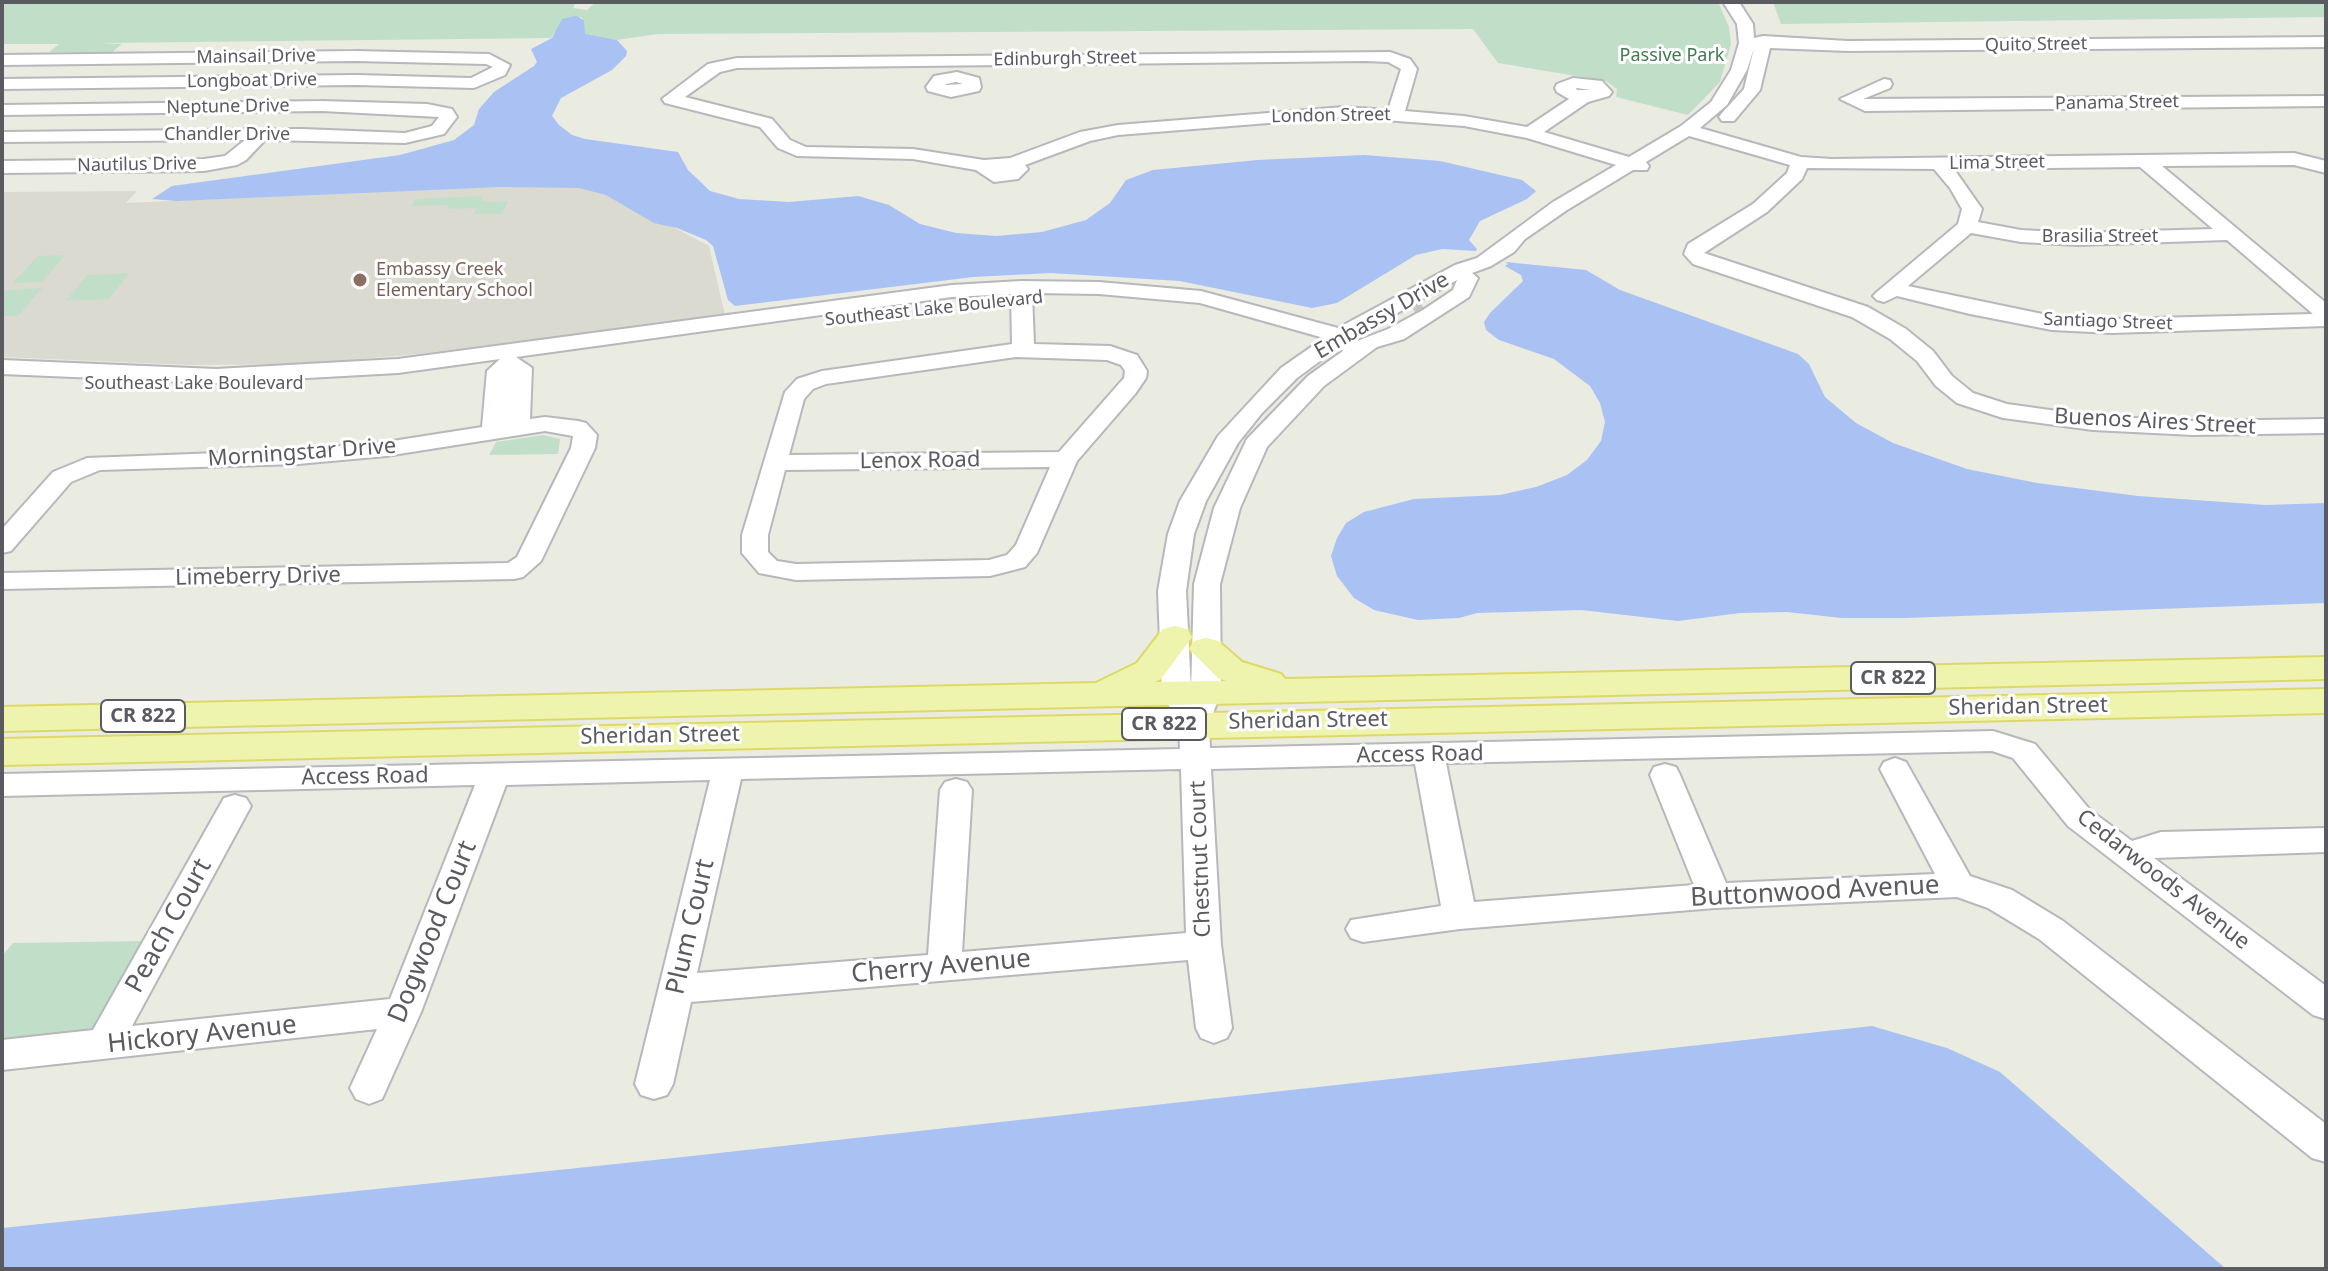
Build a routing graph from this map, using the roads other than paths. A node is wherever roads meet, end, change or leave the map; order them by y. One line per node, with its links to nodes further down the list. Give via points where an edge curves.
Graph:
1 (1731, 2): 4 (street)
2 (1749, 2): 4 (street, Embassy Drive, via 1762,31)
3 (2326, 42): 5 (street, Quito Street)
4 (1755, 44): 5 (street, Quito Street); 18 (street, Embassy Drive, via 1718,105); 21 (street, Embassy Drive, via 1757,77 1752,90)
5 (1848, 46): 9 (street)
6 (34, 59): 7 (street, Mainsail Drive); 8 (street, Mainsail Drive, via 430,57 489,59 502,65); 10 (street)
7 (2, 60)
8 (499, 71): 10 (street, Longboat Drive, via 474,83)
9 (1874, 73): 14 (street); 14 (street, Panama Street, via 1849,99 1858,105)
10 (2, 84)
11 (1584, 97): 19 (street)
12 (2326, 101): 14 (street, Panama Street)
13 (675, 103): 16 (street, London Street, via 766,123 784,144 803,152 913,154 987,166 1118,130 1312,114); 16 (street, Edinburgh Street, via 674,94 725,64 959,69 1366,56 1404,62 1409,69)
14 (1908, 106)
15 (2, 110): 17 (street, Neptune Drive, via 322,106 427,109 446,113)
16 (1396, 114): 19 (street, London Street)
17 (448, 121): 20 (street, Chandler Drive, via 428,134 405,138)
18 (1687, 130): 21 (street, Lima Street); 25 (street, Embassy Drive)
19 (1530, 133): 25 (street, London Street)
20 (261, 134): 22 (street, Chandler Drive); 28 (street, Nautilus Drive, via 240,156 204,165)
21 (1706, 136): 24 (street, Lima Street); 29 (street, Embassy Drive)
22 (2, 137)
23 (2145, 161): 26 (street, Lima Street); 27 (street, Lima Street, via 2294,159); 31 (street)
24 (1800, 162): 26 (street, Lima Street); 36 (street, Buenos Aires Street, via 1795,175 1760,208 1695,248 1694,254)
25 (1629, 163): 29 (street, London Street); 32 (street, Embassy Drive, via 1528,228)
26 (1939, 164): 30 (street, via 1972,209)
27 (2318, 164)
28 (2, 167)
29 (1648, 169): 32 (street, Embassy Drive, via 1586,209)
30 (1967, 226): 31 (street, Brasilia Street, via 2078,239); 34 (street)
31 (2233, 234): 37 (street)
32 (1508, 248): 33 (street, Embassy Drive)
33 (1479, 267): 39 (street, Embassy Drive, via 1462,269); 39 (street, Embassy Drive, via 1462,293)
34 (1894, 289): 36 (street); 38 (street, Santiago Street, via 2052,323)
35 (1020, 292): 39 (street, Southeast Lake Boulevard, via 1166,303); 40 (street, via 1024,303); 41 (street, Southeast Lake Boulevard)
36 (1860, 312): 44 (street, Buenos Aires Street, via 1925,356 1965,398 2003,411 2193,428)
37 (2326, 314)
38 (2326, 320)
39 (1348, 344): 51 (street, Embassy Drive, via 1256,444 1227,508); 51 (street, Embassy Drive, via 1289,373 1254,408 1227,441 1193,501 1181,534 1172,591)
40 (1017, 350): 46 (street, via 1092,350 1122,356 1133,364 1135,378); 47 (street, via 805,384 793,397)
41 (511, 356): 42 (street, Southeast Lake Boulevard, via 230,375); 43 (street, Southeast Lake Boulevard, via 372,379 268,387); 45 (street, via 498,371)
42 (2, 367)
43 (2, 379)
44 (2326, 426)
45 (506, 429): 48 (street, Morningstar Drive, via 298,457 84,467 62,477); 49 (street, Morningstar Drive, via 562,425 585,435 528,561)
46 (1066, 459): 47 (street, Lenox Road); 47 (street, via 1028,547 1016,561 990,568 796,572 768,567 755,553)
47 (774, 463)
48 (2, 545)
49 (514, 571): 50 (street, Limeberry Drive)
50 (2, 581)
51 (1190, 643): 53 (main road, via 1230,670); 54 (main road); 58 (street, Embassy Drive)
52 (2326, 668): 53 (main road, Sheridan Street / CR 822)
53 (1305, 690): 58 (main road, Sheridan Street / CR 822)
54 (1100, 695): 56 (main road, Sheridan Street / CR 822); 58 (main road, Sheridan Street / CR 822)
55 (2326, 701): 57 (main road, Sheridan Street / CR 822)
56 (285, 713): 59 (main road, Sheridan Street / CR 822); 61 (main road)
57 (1643, 714): 58 (main road, Sheridan Street / CR 822); 64 (street)
58 (1193, 717): 61 (main road, Sheridan Street / CR 822); 62 (street, Access Road); 68 (street, Access Road); 76 (street, Chestnut Court)
59 (2, 719)
60 (2009, 744): 63 (street, Access Road, via 1993,741); 71 (street, Cedarwoods Avenue, via 2024,751 2079,818)
61 (268, 746): 67 (main road, Sheridan Street / CR 822)
62 (1429, 755): 64 (street, Access Road); 74 (street)
63 (1888, 757): 64 (street, Access Road); 72 (street)
64 (1660, 762): 73 (street)
65 (728, 770): 66 (street, Access Road); 68 (street, Access Road); 78 (street, Plum Court)
66 (495, 774): 67 (street, Access Road); 80 (street, Dogwood Court)
67 (2, 777)
68 (958, 777): 77 (street)
69 (235, 806): 82 (street, Peach Court)
70 (2326, 840): 71 (street, via 2161,844)
71 (2127, 854): 79 (street, Cedarwoods Avenue)
72 (1958, 885): 73 (street, Buttonwood Avenue); 86 (street, Buttonwood Avenue, via 2000,899 2051,930)
73 (1715, 896): 74 (street, Buttonwood Avenue)
74 (1460, 916): 75 (street, Buttonwood Avenue)
75 (1363, 929)
76 (1204, 945): 77 (street, Cherry Avenue); 81 (street, Chestnut Court)
77 (944, 966): 78 (street, Cherry Avenue)
78 (677, 989): 84 (street, Plum Court)
79 (2326, 1005)
80 (403, 1012): 82 (street, Hickory Avenue); 85 (street, Dogwood Court)
81 (1214, 1028)
82 (103, 1046): 83 (street, Hickory Avenue)
83 (2, 1055)
84 (654, 1084)
85 (369, 1088)
86 (2326, 1146)

